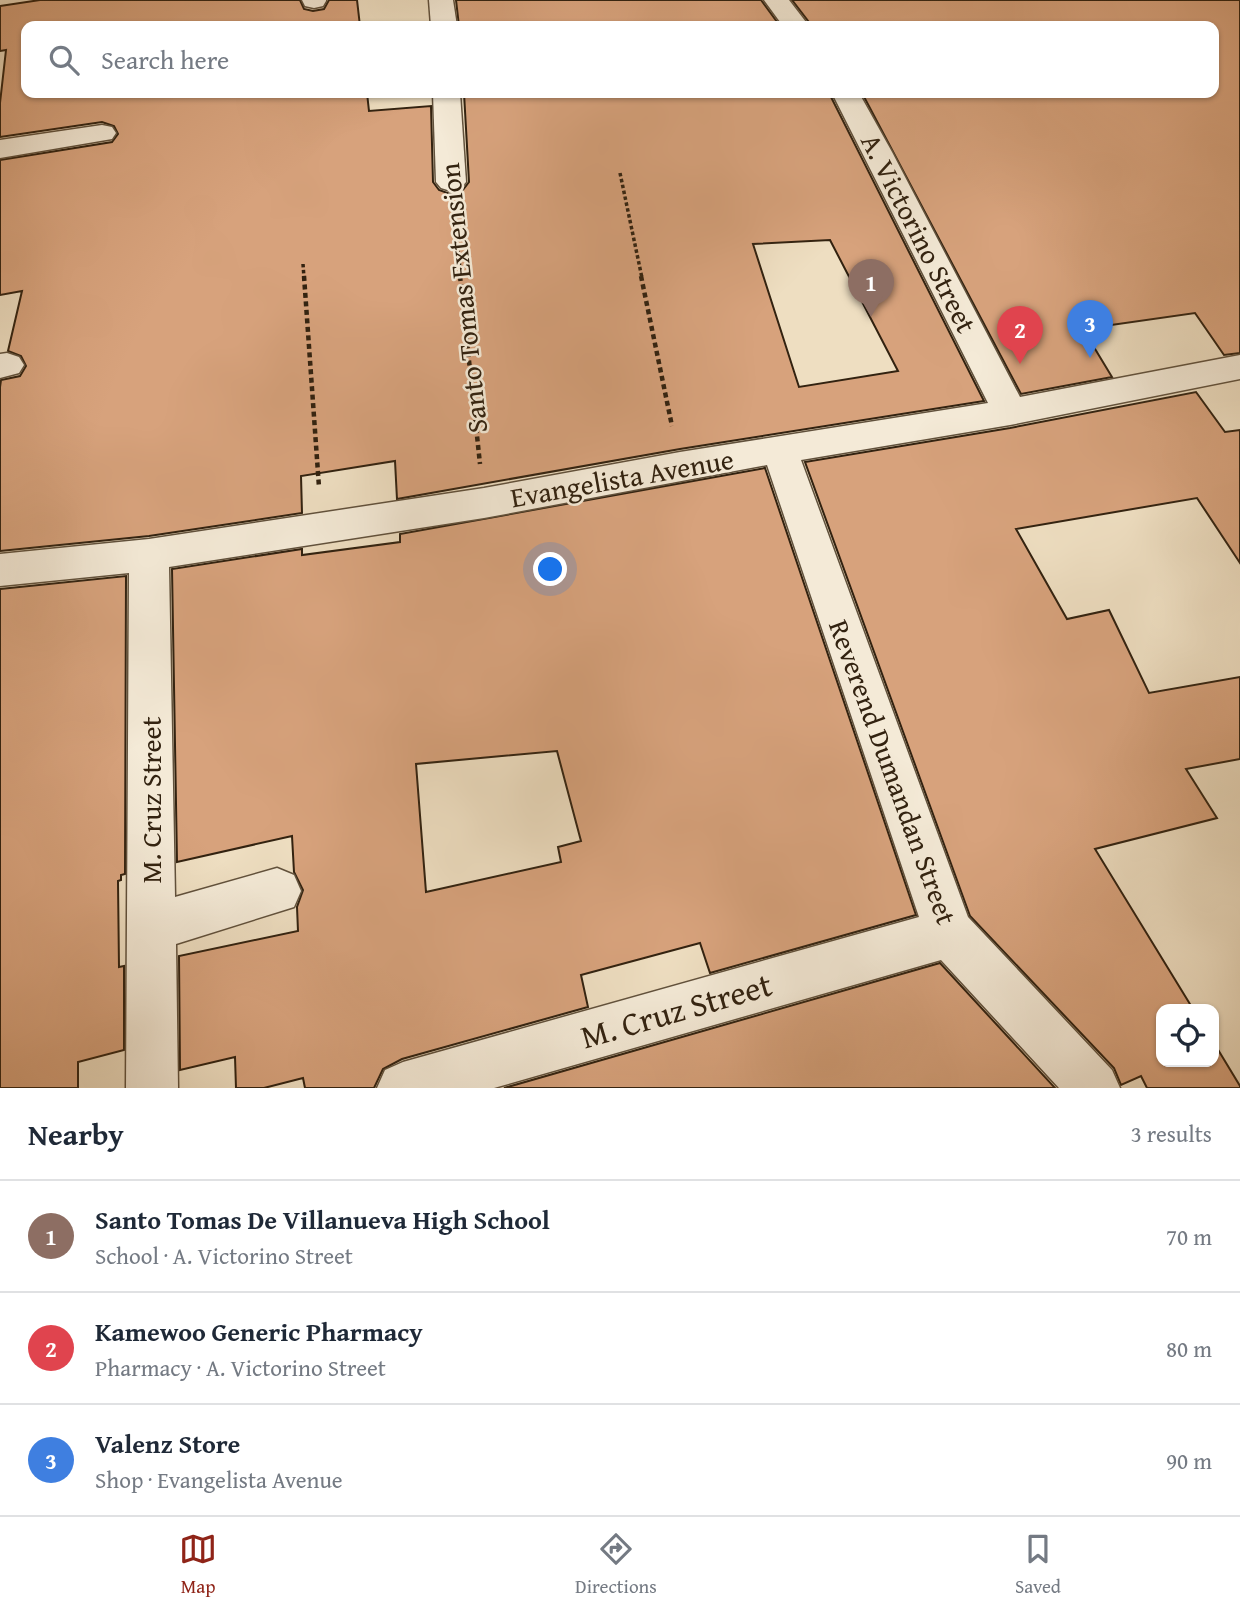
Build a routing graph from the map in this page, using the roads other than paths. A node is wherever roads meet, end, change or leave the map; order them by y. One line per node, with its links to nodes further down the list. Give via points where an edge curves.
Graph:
1 (442, 0): 3 (street)
2 (776, 0): 4 (street)
3 (444, 21)
4 (792, 21)
5 (446, 98): 9 (street, Santo Tomas Extension)
6 (848, 98): 11 (street, A. Victorino Street)
7 (103, 133): 8 (street)
8 (0, 149)
9 (451, 182)
10 (1240, 367): 11 (street, Evangelista Avenue)
11 (1010, 412): 12 (street, Evangelista Avenue)
12 (780, 451): 13 (street, Evangelista Avenue); 17 (street, Reverend Dumandan Street)
13 (149, 555): 14 (street, Evangelista Avenue); 16 (street, M. Cruz Street)
14 (0, 570)
15 (276, 891): 16 (street)
16 (152, 927): 18 (street, M. Cruz Street)
17 (949, 933): 19 (street, M. Cruz Street); 20 (street, Reverend Dumandan Street)
18 (152, 1088)
19 (403, 1088)
20 (1094, 1088)

